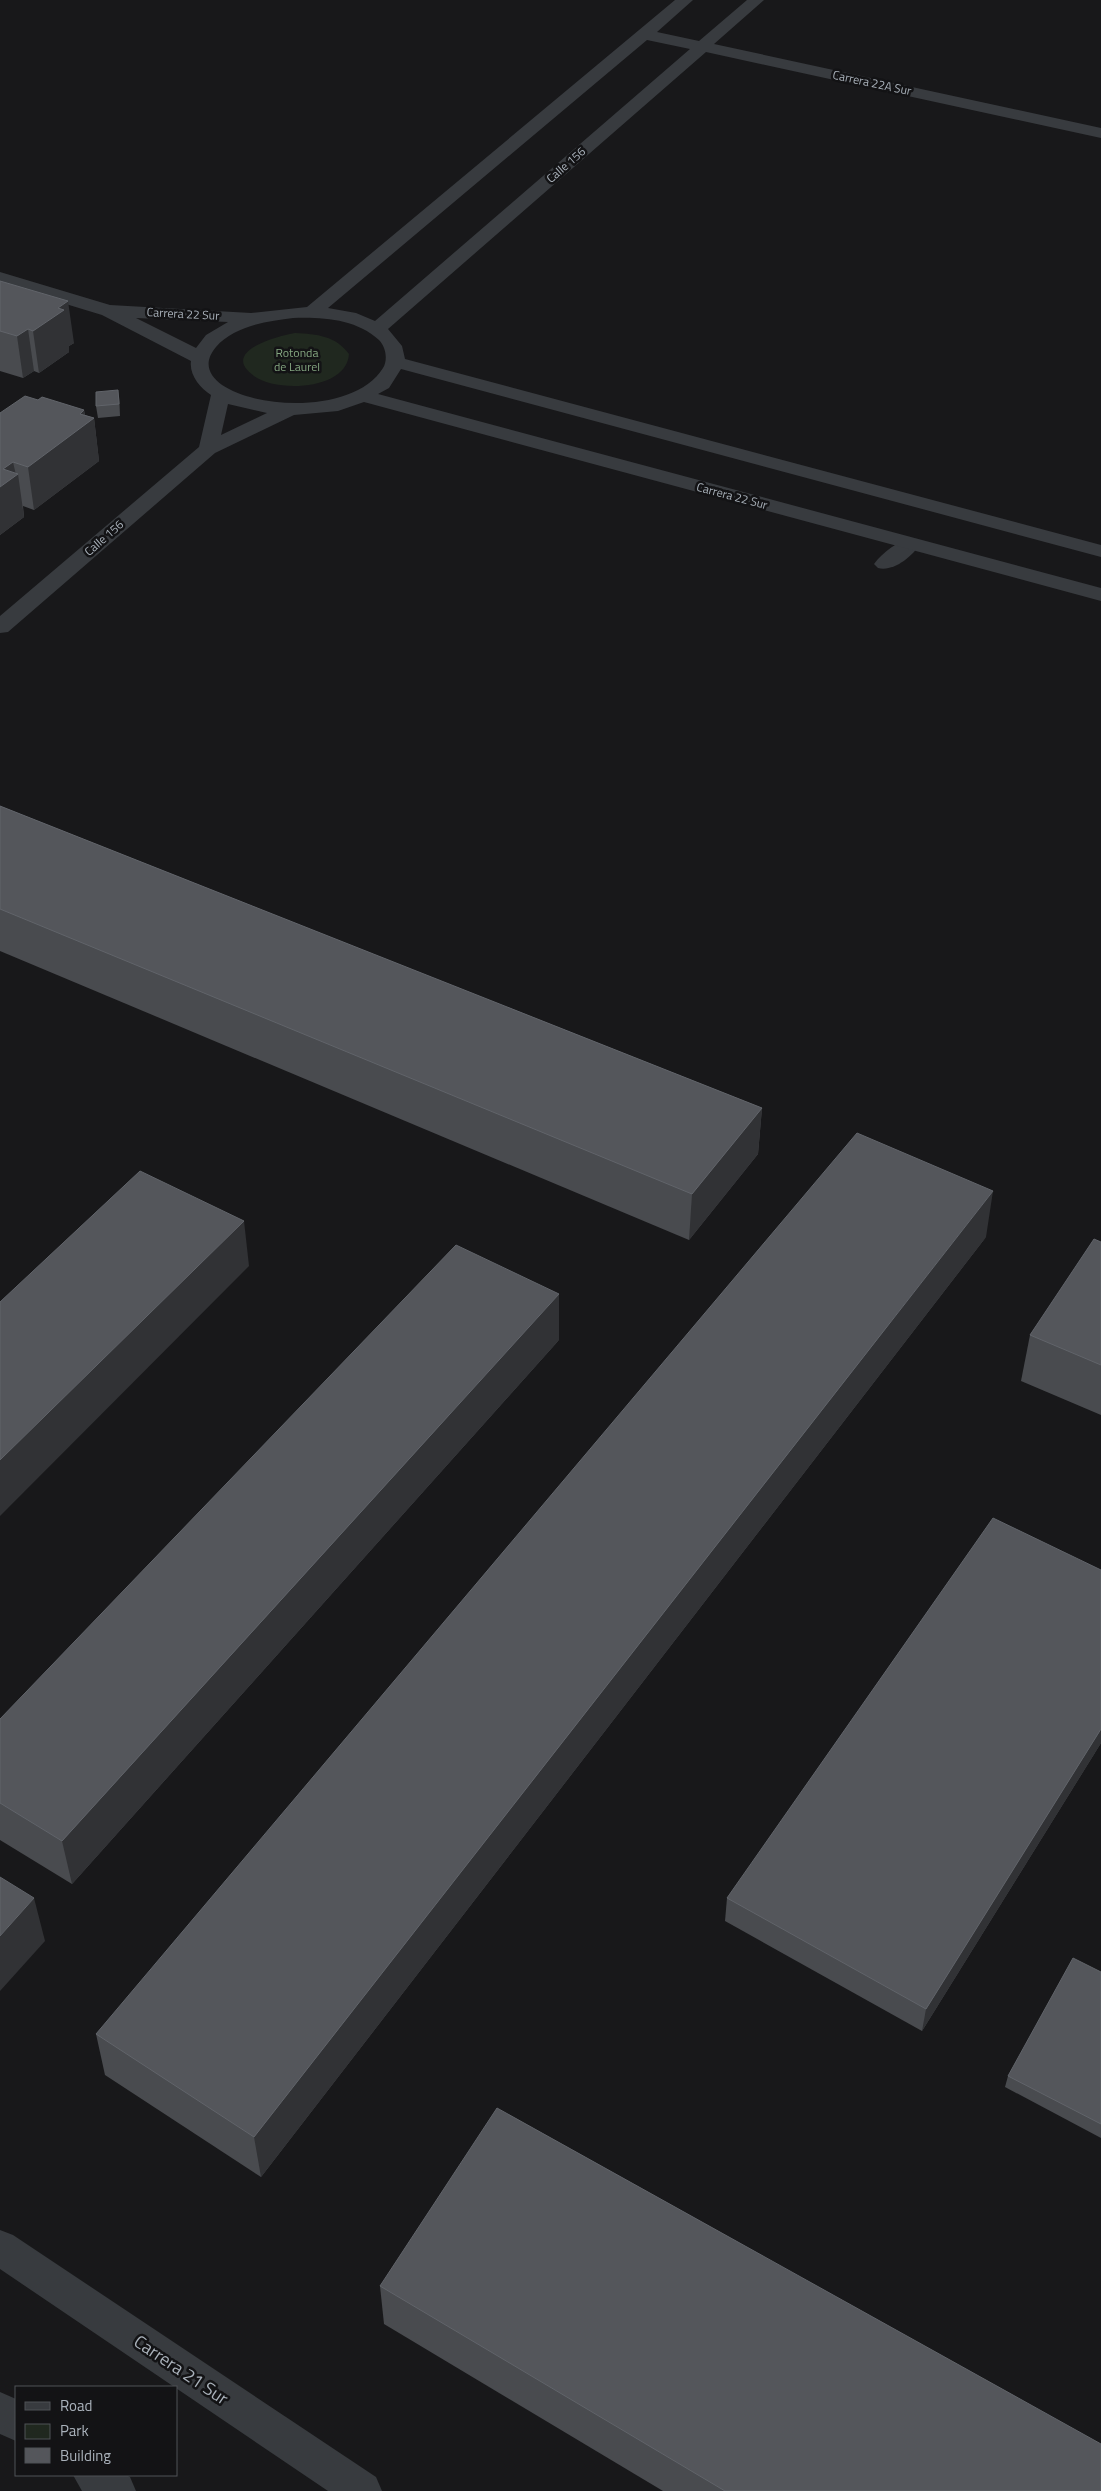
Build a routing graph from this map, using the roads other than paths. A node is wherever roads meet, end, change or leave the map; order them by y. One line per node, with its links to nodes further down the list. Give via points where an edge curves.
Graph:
1 (685, 0): 3 (street)
2 (756, 0): 4 (street, Calle 156)
3 (644, 34): 4 (street, Carrera 22A Sur); 8 (street)
4 (702, 46): 5 (street, Carrera 22A Sur); 10 (street, Calle 156)
5 (1101, 133)
6 (0, 278): 7 (street, Carrera 22 Sur)
7 (109, 311): 9 (street, Carrera 22 Sur); 11 (street, Carrera 22 Sur)
8 (311, 313): 9 (street); 10 (street, via 349,318)
9 (258, 318): 11 (street, via 218,334)
10 (376, 330): 12 (street, via 394,348)
11 (200, 358): 13 (street, via 200,371)
12 (396, 362): 14 (street, via 391,374 379,386); 18 (street)
13 (221, 394): 15 (street, via 263,408); 16 (street)
14 (362, 396): 15 (street, via 324,407); 17 (street, Carrera 22 Sur)
15 (289, 410): 16 (street, Calle 156)
16 (208, 449): 21 (street, Calle 156)
17 (910, 544): 19 (street); 20 (street, Carrera 22 Sur)
18 (1101, 552)
19 (885, 564)
20 (1101, 595)
21 (0, 627)
22 (0, 2248): 27 (street, Carrera 21 Sur)
23 (0, 2411): 24 (street)
24 (15, 2421)
25 (94, 2476): 26 (street)
26 (116, 2491)
27 (362, 2491)

